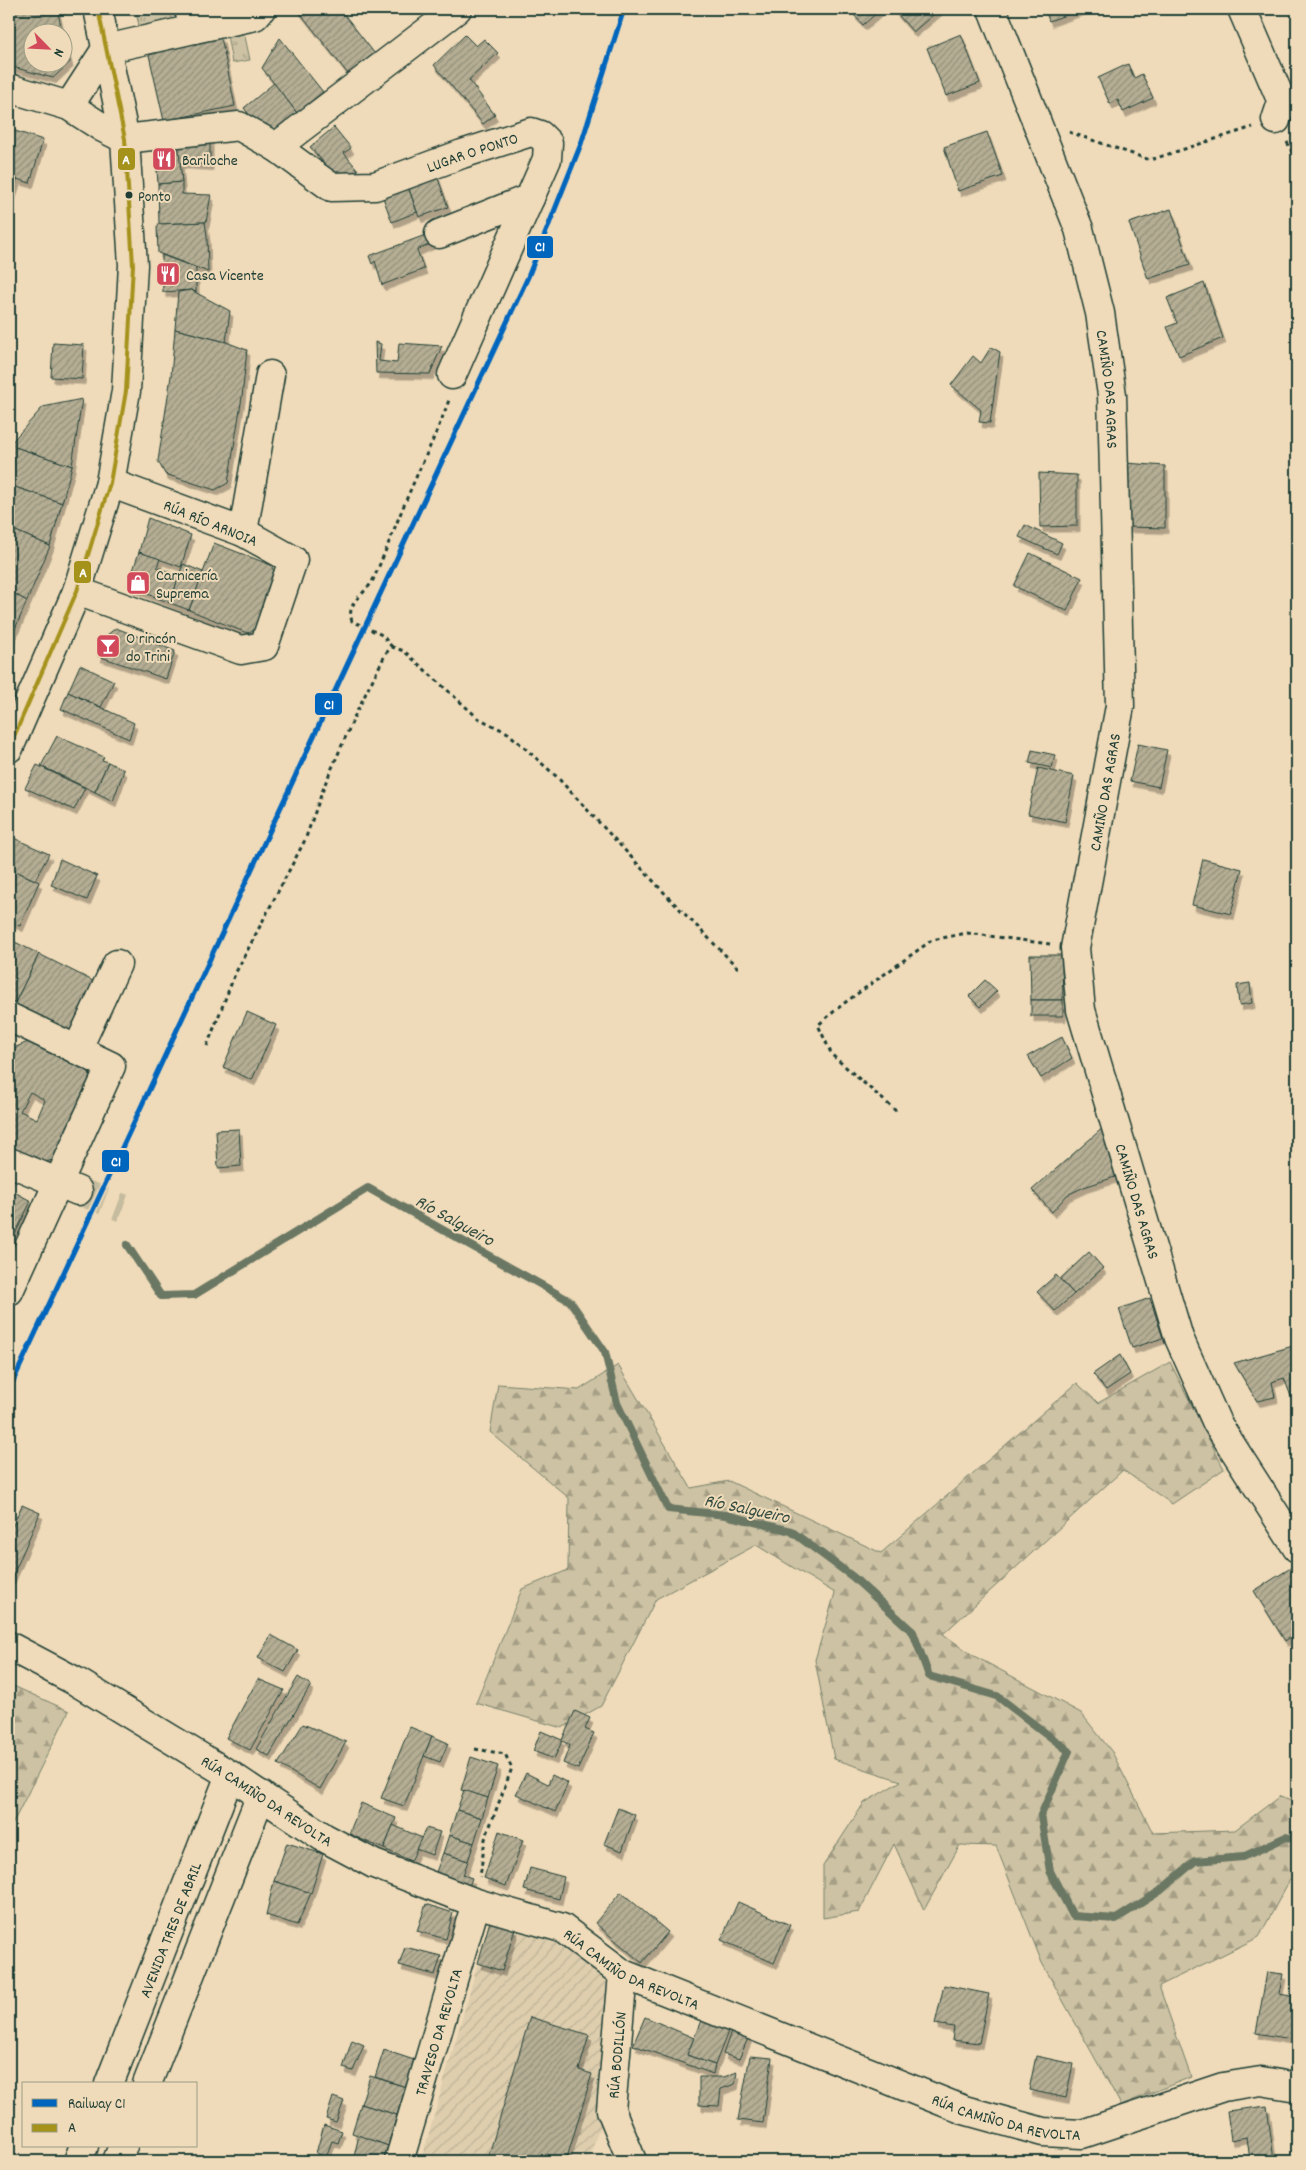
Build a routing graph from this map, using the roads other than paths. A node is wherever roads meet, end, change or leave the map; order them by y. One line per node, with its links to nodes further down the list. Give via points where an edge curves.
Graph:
1 (98, 9): 7 (street)
2 (261, 9): 6 (street, via 255,16)
3 (457, 9): 12 (street)
4 (992, 9): 28 (street, CAMIÑO DAS AGRAS, via 1079,229 1100,313 1112,396 1120,706 1075,948 1081,1010 1179,1338 1217,1423)
5 (1242, 9): 10 (street, via 1282,102)
6 (191, 19): 7 (street)
7 (106, 49): 9 (street); 11 (street)
8 (9, 88): 9 (street)
9 (69, 106): 11 (street)
10 (1276, 120)
11 (125, 139): 12 (street, LUGAR O PONTO, via 239,126); 17 (street, via 133,265 126,391)
12 (276, 146): 13 (street, LUGAR O PONTO, via 331,187 375,186 531,132 548,143 547,159)
13 (530, 198): 14 (street); 16 (street, LUGAR O PONTO)
14 (439, 234)
15 (270, 375): 18 (street)
16 (452, 376)
17 (110, 483): 18 (street, RÚA RÍO ARNOIA); 19 (street)
18 (243, 532): 19 (street, RÚA RÍO ARNOIA, via 293,560 264,646 241,650)
19 (77, 591): 20 (street)
20 (9, 748)
21 (117, 964): 23 (street)
22 (11, 1024): 23 (street)
23 (77, 1050): 26 (street, via 111,1066)
24 (9, 1162): 26 (street)
25 (9, 1179): 26 (street)
26 (61, 1191): 27 (street)
27 (9, 1291)
28 (1297, 1548)
29 (9, 1646): 30 (street, RÚA CAMIÑO DA REVOLTA, via 77,1682)
30 (230, 1775): 31 (street, RÚA CAMIÑO DA REVOLTA); 34 (street, AVENIDA TRES DE ABRIL)
31 (261, 1795): 32 (street, RÚA CAMIÑO DA REVOLTA, via 323,1837 374,1864); 35 (street)
32 (476, 1903): 33 (street, RÚA CAMIÑO DA REVOLTA, via 562,1928); 41 (street, TRAVESO DA REVOLTA)
33 (623, 1974): 36 (street, RÚA CAMIÑO DA REVOLTA, via 964,2110 1043,2132 1082,2134 1223,2087 1261,2081); 42 (street, RÚA BODILLÓN, via 611,2110)
34 (110, 2082)
35 (148, 2082)
36 (1297, 2087)
37 (83, 2148): 39 (street)
38 (122, 2148): 40 (street)
39 (78, 2161)
40 (117, 2161)
41 (399, 2161)
42 (632, 2161)

